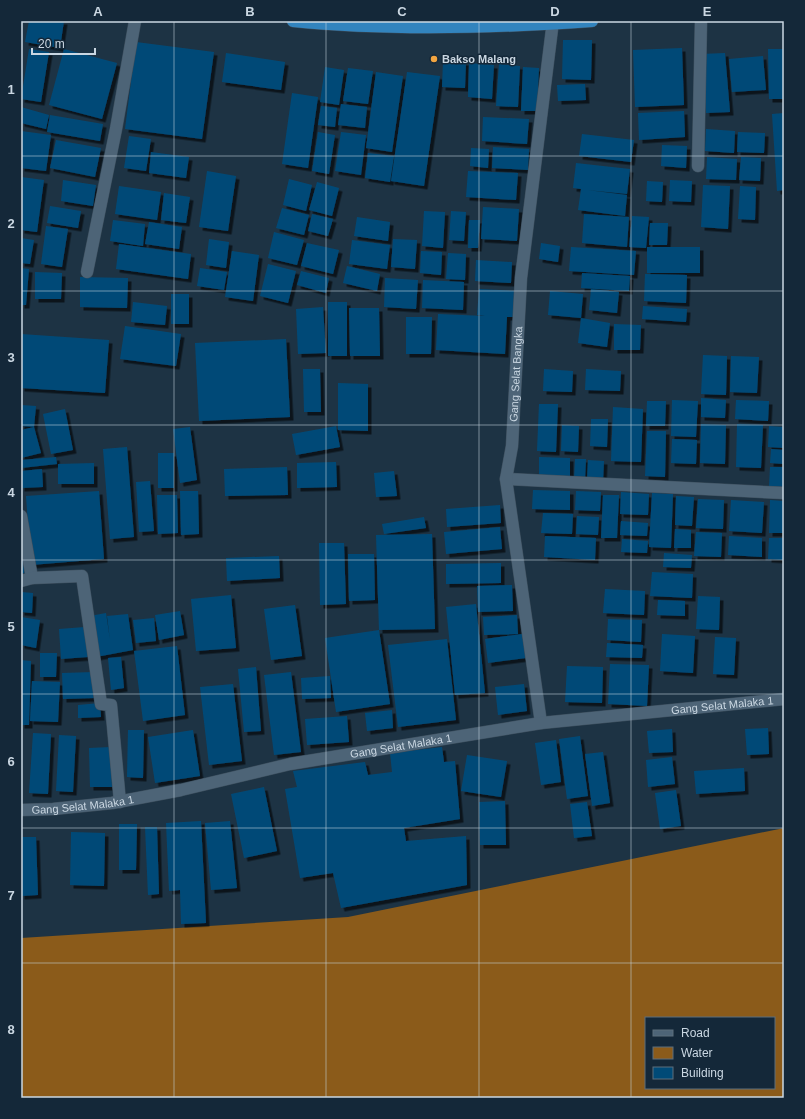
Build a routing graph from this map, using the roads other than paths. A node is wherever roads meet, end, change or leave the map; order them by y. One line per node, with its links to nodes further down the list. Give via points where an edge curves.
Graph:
1 (135, 21): 7 (street)
2 (293, 21): 5 (highway, via 361,27)
3 (592, 21): 5 (highway)
4 (701, 21): 6 (street)
5 (553, 22): 8 (street, Gang Selat Bangka, via 521,278 512,446)
6 (698, 166)
7 (87, 272)
8 (506, 479): 9 (street); 13 (street, Gang Selat Bangka)
9 (784, 493)
10 (21, 516): 11 (street)
11 (27, 579): 14 (street, via 82,576 101,704 111,705)
12 (784, 699): 13 (street, Gang Selat Malaka 1)
13 (541, 723): 14 (street, Gang Selat Malaka 1, via 290,764)
14 (120, 802): 15 (street, Gang Selat Malaka 1)
15 (21, 810)

